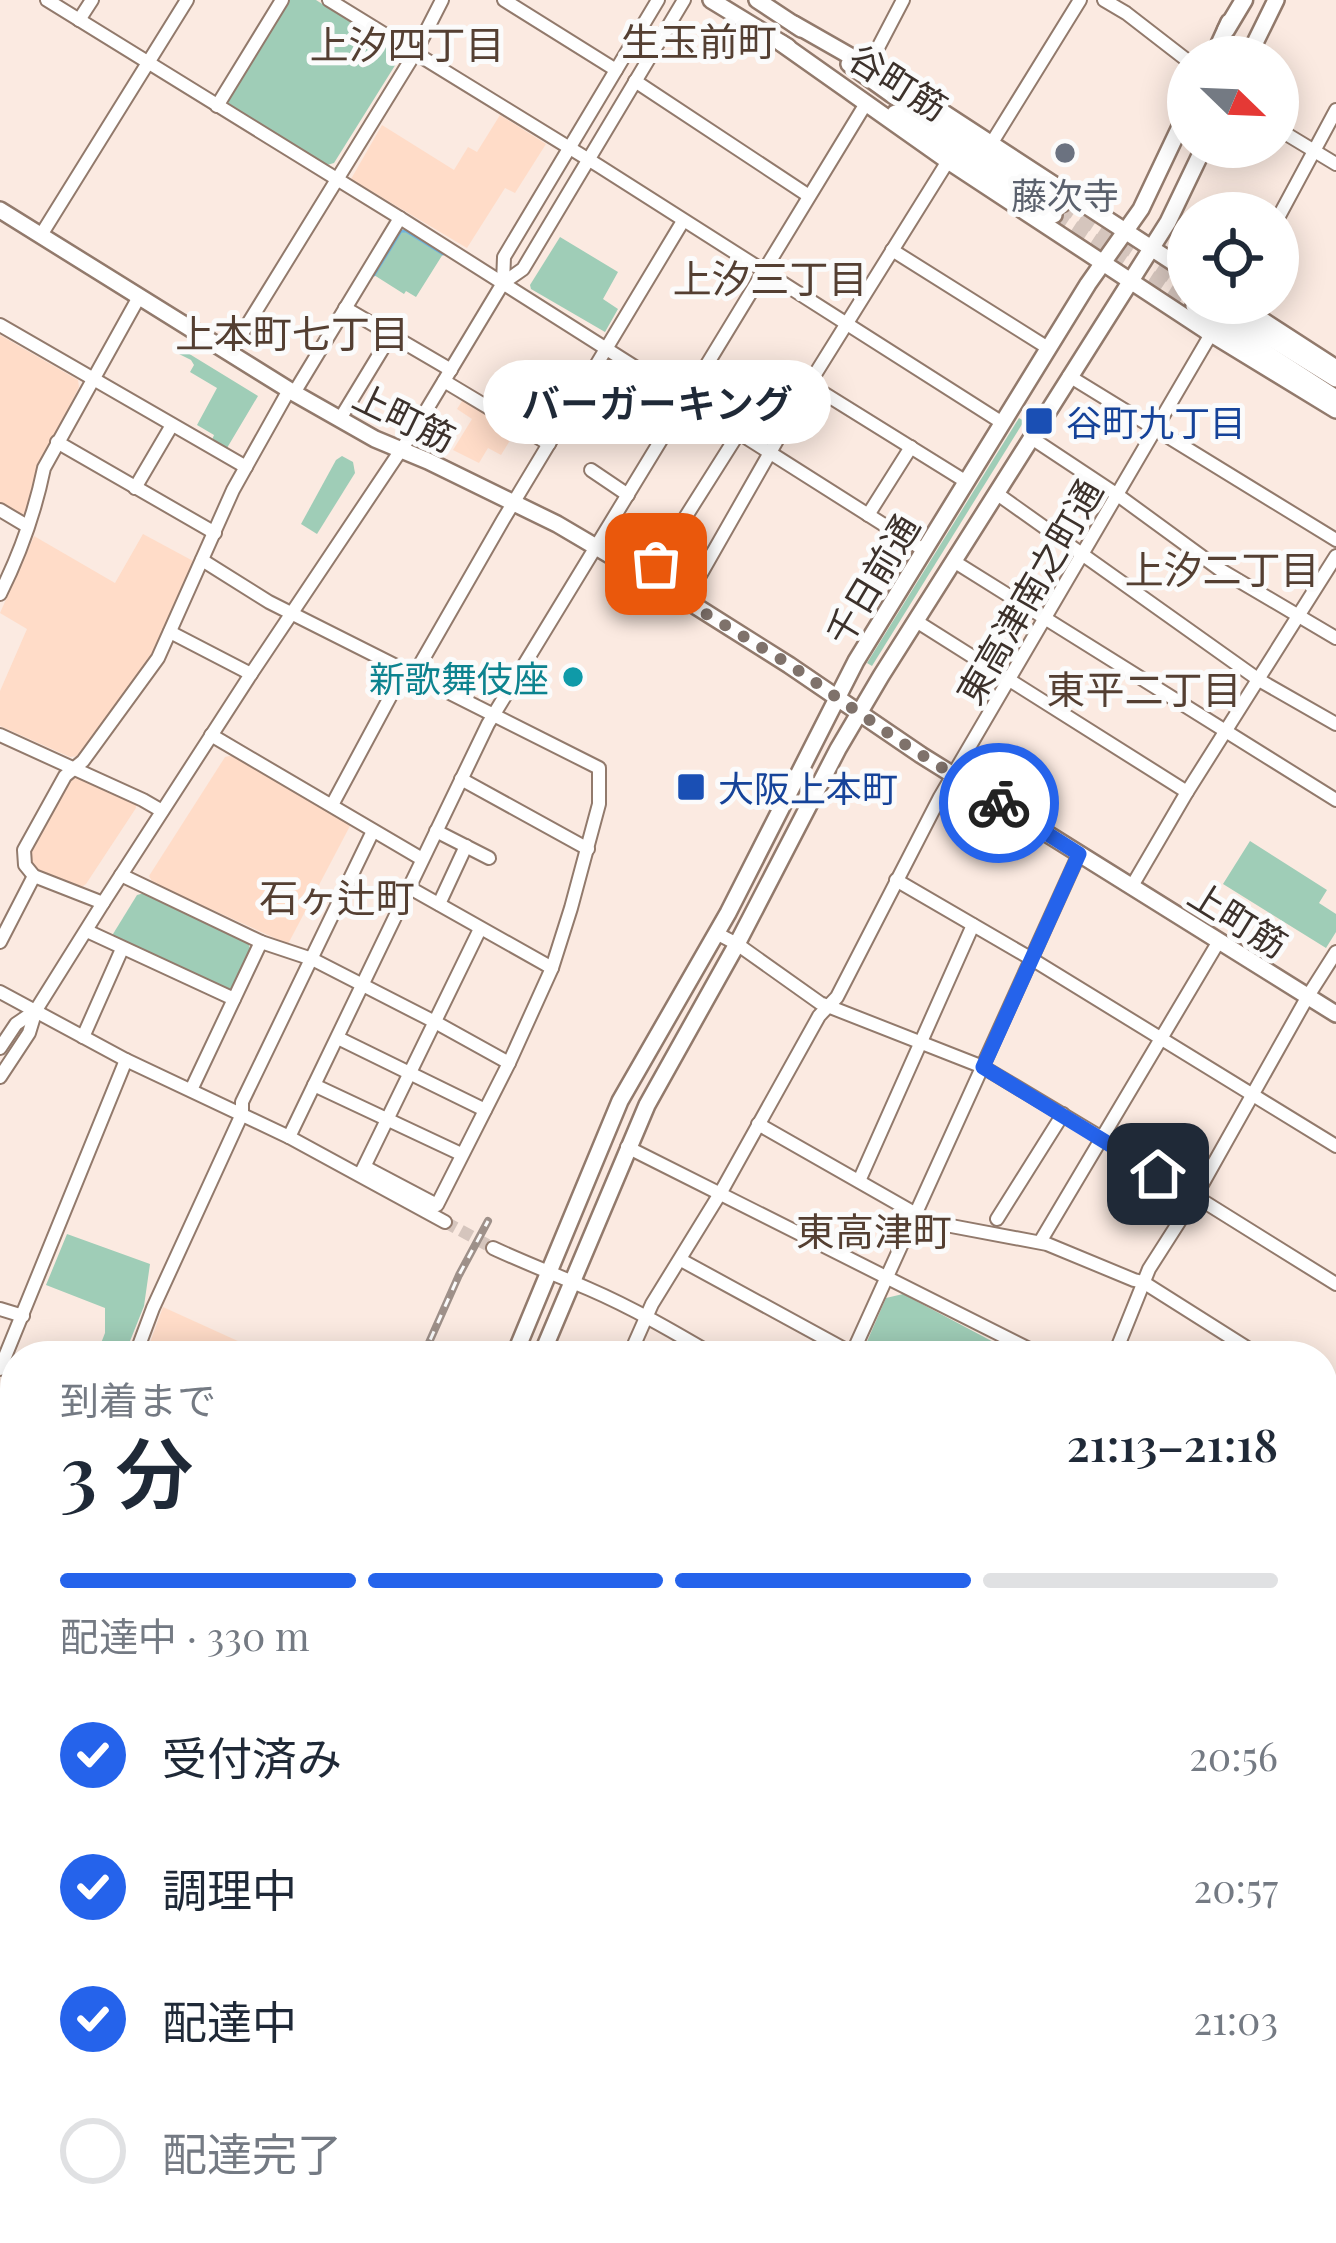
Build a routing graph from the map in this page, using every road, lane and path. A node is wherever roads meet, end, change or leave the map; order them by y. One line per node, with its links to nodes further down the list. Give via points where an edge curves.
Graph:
1 (47, 0): 18 (street)
2 (92, 0): 18 (street)
3 (187, 0): 26 (street)
4 (282, 0): 31 (street)
5 (329, 0): 25 (street)
6 (442, 0): 25 (street)
7 (505, 0): 28 (street)
8 (658, 0): 28 (street)
9 (684, 0): 29 (street)
10 (711, 0): 24 (main road, 谷町筋)
11 (757, 0): 19 (main road, 谷町筋)
12 (902, 0): 27 (street)
13 (1079, 0): 34 (street)
14 (1104, 0): 17 (street)
15 (1241, 0): 20 (highway)
16 (1276, 0): 22 (main road)
17 (1129, 6): 23 (street)
18 (79, 20): 26 (street)
19 (794, 24): 24 (main road, 谷町筋, via 1058,210); 27 (main road)
20 (1226, 29): 21 (main road)
21 (1223, 36)
22 (1258, 36)
23 (1167, 41)
24 (781, 43): 30 (main road)
25 (415, 53): 35 (street); 42 (street)
26 (148, 63): 31 (street); 49 (street)
27 (869, 65): 34 (main road)
28 (616, 70): 35 (street)
29 (635, 81): 38 (street); 44 (street)
30 (865, 105): 39 (main road); 44 (street)
31 (217, 106): 42 (street)
32 (1336, 110): 36 (street)
33 (1299, 142): 36 (street)
34 (992, 143): 48 (main road)
35 (568, 148): 38 (street); 56 (street, via 504,257)
36 (1316, 152): 40 (street); 43 (street)
37 (1167, 154): 48 (main road, 千日前通)
38 (588, 160): 47 (street); 56 (street, via 523,269)
39 (948, 161): 51 (street); 53 (main road)
40 (1336, 164)
41 (1194, 168): 50 (main road, 千日前通)
42 (336, 179): 46 (street); 68 (street)
43 (1293, 192)
44 (809, 196): 54 (street)
45 (3, 218): 49 (main road, 上町筋)
46 (400, 218): 56 (street); 58 (street)
47 (683, 221): 54 (street); 67 (street)
48 (1126, 231): 50 (main road); 53 (main road, 千日前通)
49 (41, 235): 57 (main road, 上町筋)
50 (1151, 248): 52 (main road); 55 (main road, 千日前通)
51 (892, 250): 59 (street); 66 (street)
52 (1167, 258)
53 (1103, 263): 55 (main road); 66 (main road, 千日前通)
54 (763, 270): 59 (street); 77 (street)
55 (1130, 280): 64 (main road); 71 (main road, 千日前通)
56 (503, 283): 67 (street); 70 (street)
57 (139, 297): 68 (main road, 上町筋); 72 (street)
58 (345, 308): 65 (street); 75 (street)
59 (846, 323): 74 (street); 80 (street)
60 (1221, 324): 76 (main road)
61 (1247, 324): 73 (main road)
62 (1268, 324): 69 (main road)
63 (0, 325): 72 (street)
64 (1211, 334): 78 (main road); 82 (street, 東高津南之町通)
65 (391, 335): 70 (street); 79 (street)
66 (1048, 347): 80 (main road, 千日前通)
67 (606, 348): 77 (street); 86 (street)
68 (230, 353): 75 (main road, 上町筋)
69 (1336, 368)
70 (447, 375): 86 (street); 88 (street)
71 (1069, 376): 82 (street); 84 (main road, 千日前通)
72 (93, 379): 81 (street); 85 (street)
73 (1336, 379)
74 (809, 384): 87 (street); 89 (street)
75 (292, 391): 79 (main road, 上町筋); 90 (street)
76 (1336, 398)
77 (686, 400): 83 (street); 95 (street)
78 (1336, 410)
79 (340, 418): 88 (main road, 上町筋)
80 (1001, 422): 92 (main road, 千日前通)
81 (172, 424): 90 (street); 93 (street)
82 (1156, 429): 96 (street, 東高津南之町通); 102 (street)
83 (738, 434): 89 (street); 109 (street)
84 (1030, 437): 94 (main road, 千日前通); 96 (street)
85 (58, 442): 93 (street); 100 (street)
86 (549, 444): 97 (street)
87 (911, 447): 92 (street); 99 (street)
88 (401, 450): 97 (main road, 上町筋); 112 (street)
89 (770, 455): 99 (street); 111 (street)
90 (246, 467): 101 (street)
91 (591, 470): 95 (street)
92 (965, 481): 104 (main road, 千日前通)
93 (135, 488): 101 (street)
94 (996, 493): 105 (street); 108 (main road, 千日前通)
95 (628, 495): 103 (street)
96 (1119, 496): 105 (street, 東高津南之町通); 113 (street)
97 (514, 503): 103 (main road, 上町筋); 118 (street)
98 (0, 510): 100 (street)
99 (868, 515): 104 (street)
100 (27, 526): 110 (street)
101 (215, 532): 107 (street)
102 (1336, 540)
103 (596, 547): 109 (main road, 上町筋); 123 (street)
104 (922, 549): 122 (main road, 千日前通)
105 (1083, 553): 114 (street, 東高津南之町通); 121 (street)
106 (1336, 556): 113 (street)
107 (202, 560): 112 (street); 116 (street)
108 (955, 562): 114 (street); 115 (main road, 千日前通)
109 (647, 578): 111 (main road, 上町筋)
110 (0, 594)
111 (686, 600): 122 (main road, 上町筋)
112 (292, 613): 118 (street); 119 (street)
113 (1300, 617): 117 (street); 121 (street)
114 (1045, 618): 120 (street, 東高津南之町通); 126 (street)
115 (916, 621): 120 (street); 124 (main road, 千日前通)
116 (170, 632): 119 (street); 129 (street)
117 (1336, 638)
118 (409, 673): 123 (street); 134 (street)
119 (251, 674): 128 (street)
120 (1010, 680): 130 (street, 東高津南之町通); 132 (street)
121 (1259, 680): 125 (street); 126 (street)
122 (837, 698): 124 (main road, 上町筋); 153 (main road, 千日前通)
123 (496, 714): 131 (street); 139 (street, via 599,768)
124 (860, 714): 130 (main road, 上町筋); 157 (main road, 千日前通)
125 (1336, 724)
126 (1225, 732): 132 (street); 133 (street)
127 (0, 735): 129 (street)
128 (211, 735): 134 (street); 135 (street)
129 (74, 767): 135 (street); 144 (street, via 24,850)
130 (955, 775): 140 (main road, 上町筋); 145 (street, 東高津南之町通)
131 (460, 779): 137 (street); 139 (street)
132 (1186, 792): 146 (street)
133 (1336, 800)
134 (332, 805): 136 (street)
135 (162, 811): 143 (street)
136 (373, 831): 142 (street); 161 (street)
137 (436, 831): 138 (street); 142 (street)
138 (466, 846): 141 (street); 149 (street)
139 (588, 849): 162 (street)
140 (1079, 854): 146 (main road, 上町筋); 160 (street)
141 (489, 858)
142 (422, 859): 147 (street)
143 (121, 874): 148 (street); 156 (street)
144 (34, 876): 148 (street); 155 (street)
145 (896, 880): 150 (street); 167 (street, 東高津南之町通)
146 (1132, 886): 154 (main road, 上町筋)
147 (410, 888): 149 (street); 163 (street)
148 (103, 903): 152 (street)
149 (439, 904): 151 (street)
150 (973, 925): 160 (street); 174 (street)
151 (480, 929): 162 (street); 170 (street)
152 (87, 931): 158 (street); 168 (street)
153 (716, 933): 157 (street); 204 (main road, 千日前通, via 620,1101)
154 (1219, 941): 165 (main road, 上町筋); 173 (street)
155 (0, 942)
156 (261, 942): 161 (street); 166 (street)
157 (737, 944): 167 (street); 192 (main road, 千日前通)
158 (122, 950): 166 (street); 171 (street)
159 (1336, 952): 165 (street)
160 (1030, 958): 173 (street); 178 (street)
161 (312, 959): 163 (street); 185 (street)
162 (551, 968): 177 (street)
163 (364, 985): 170 (street); 172 (street)
164 (0, 992): 168 (street)
165 (1308, 996): 169 (main road, 上町筋); 183 (street)
166 (234, 999): 182 (street)
167 (830, 1007): 174 (street); 188 (street, 東高津南之町通)
168 (36, 1010): 171 (street); 175 (street); 180 (street)
169 (1336, 1013)
170 (435, 1022): 177 (street); 179 (street)
171 (83, 1037): 176 (street)
172 (338, 1038): 179 (street); 181 (street)
173 (1160, 1040): 183 (street); 190 (street)
174 (920, 1041): 178 (street); 195 (street)
175 (0, 1048)
176 (126, 1060): 182 (street); 210 (street)
177 (509, 1064): 184 (street)
178 (983, 1067): 186 (street); 198 (street)
179 (410, 1074): 184 (street); 187 (street)
180 (0, 1077)
181 (314, 1085): 187 (street); 189 (street)
182 (190, 1090): 185 (street)
183 (1253, 1097): 191 (street); 197 (street)
184 (485, 1110): 193 (street)
185 (242, 1114): 189 (street); 213 (street)
186 (1063, 1114): 190 (street); 200 (street)
187 (388, 1119): 193 (street); 194 (street)
188 (758, 1124): 195 (street); 196 (street, 東高津南之町通)
189 (289, 1137): 194 (street)
190 (1102, 1138): 197 (street); 201 (street)
191 (1336, 1146)
192 (627, 1147): 196 (street); 206 (main road, 千日前通)
193 (461, 1154): 194 (street, via 437,1205)
194 (362, 1171): 199 (street)
195 (859, 1180): 198 (street)
196 (721, 1192): 203 (street, 東高津南之町通); 205 (street)
197 (1195, 1197): 207 (street); 208 (street)
198 (916, 1215): 200 (street); 205 (street)
199 (446, 1222)
200 (994, 1226): 201 (street)
201 (1040, 1243): 207 (street)
202 (494, 1248): 204 (street)
203 (681, 1260): 211 (street, 東高津南之町通); 218 (street)
204 (548, 1273): 206 (street); 214 (main road, 千日前通)
205 (886, 1277): 219 (street); 220 (street)
206 (572, 1282): 211 (street); 215 (main road, 千日前通)
207 (1143, 1282): 221 (street); 222 (street)
208 (1336, 1284)
209 (0, 1309): 210 (street)
210 (23, 1316): 212 (street)
211 (646, 1316): 216 (street, 東高津南之町通); 217 (street)
212 (12, 1341)
213 (140, 1341)
214 (520, 1341)
215 (547, 1341)
216 (635, 1341)
217 (689, 1341)
218 (828, 1341)
219 (859, 1341)
220 (1013, 1341)
221 (1120, 1341)
222 (1236, 1341)

